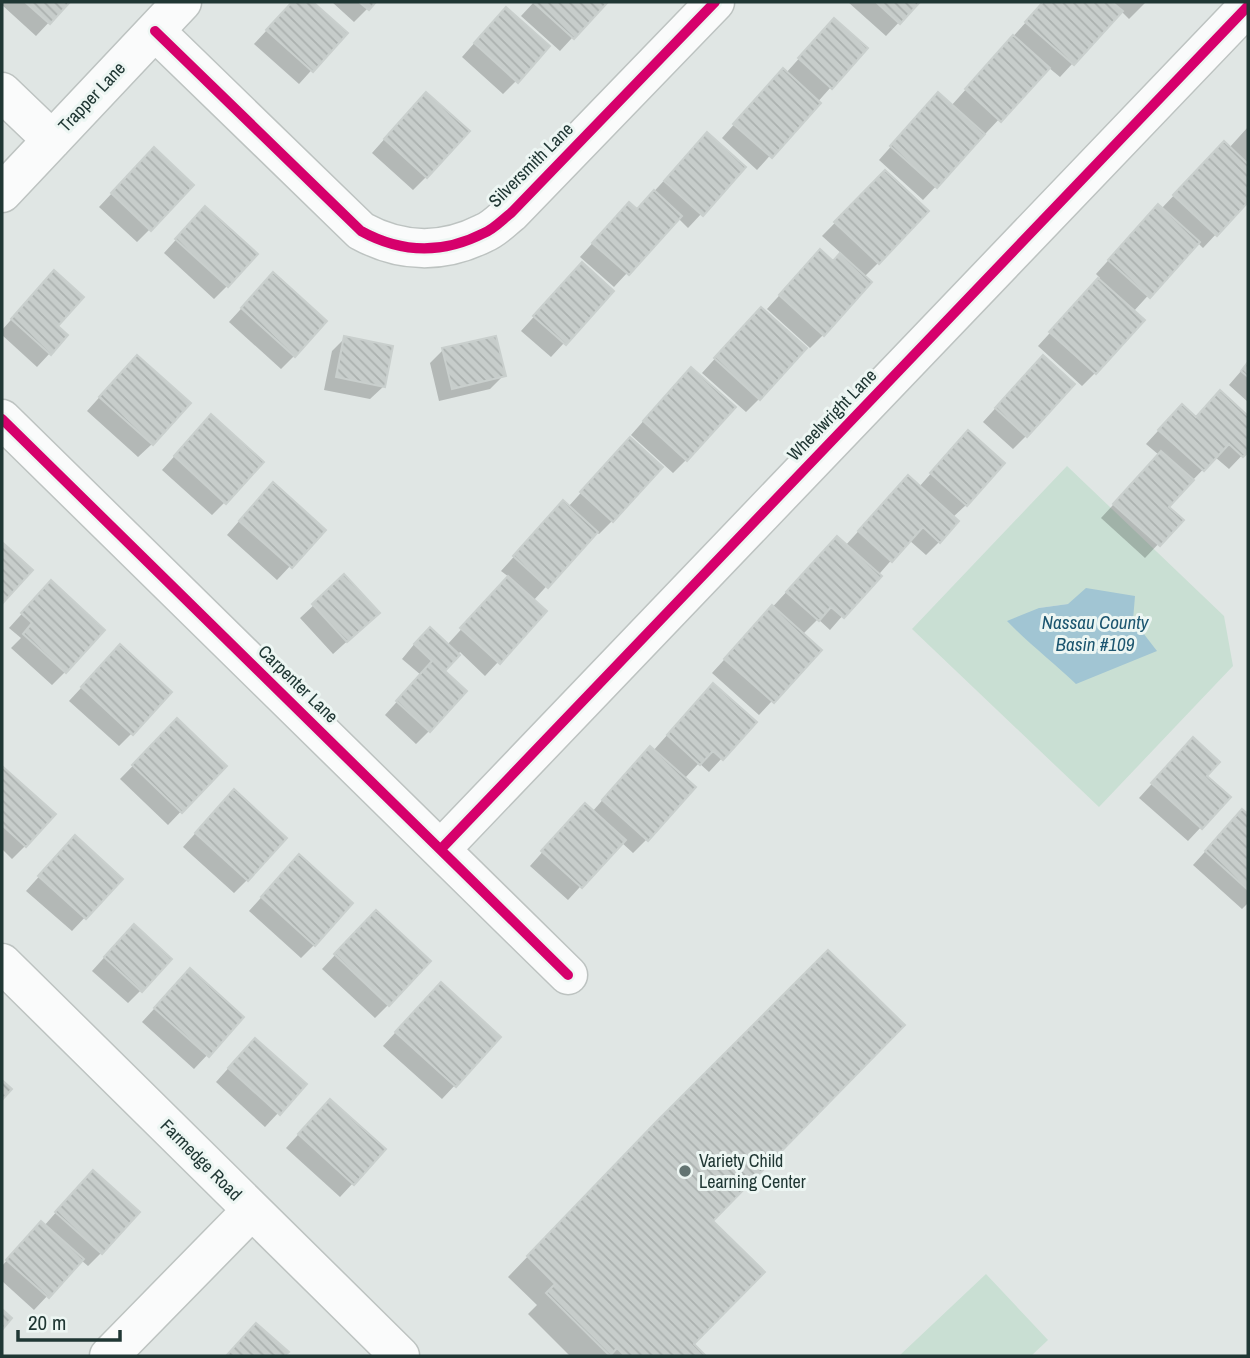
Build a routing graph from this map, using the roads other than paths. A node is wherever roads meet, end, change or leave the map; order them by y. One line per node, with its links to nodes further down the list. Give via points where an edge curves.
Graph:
1 (182, 2): 4 (street, Trapper Lane)
2 (715, 2): 4 (street, Silversmith Lane, via 510,213 486,233 425,250 379,241 361,231)
3 (1248, 6): 9 (street, Wheelwright Lane)
4 (155, 31): 6 (street, Trapper Lane)
5 (2, 92): 6 (street)
6 (52, 140): 7 (street, Trapper Lane)
7 (2, 193)
8 (2, 419): 9 (street, Carpenter Lane)
9 (441, 849): 11 (street, Carpenter Lane)
10 (2, 963): 12 (street, Farmedge Road)
11 (568, 975)
12 (252, 1210): 13 (street); 14 (street, Farmedge Road)
13 (108, 1356)
14 (400, 1356)

